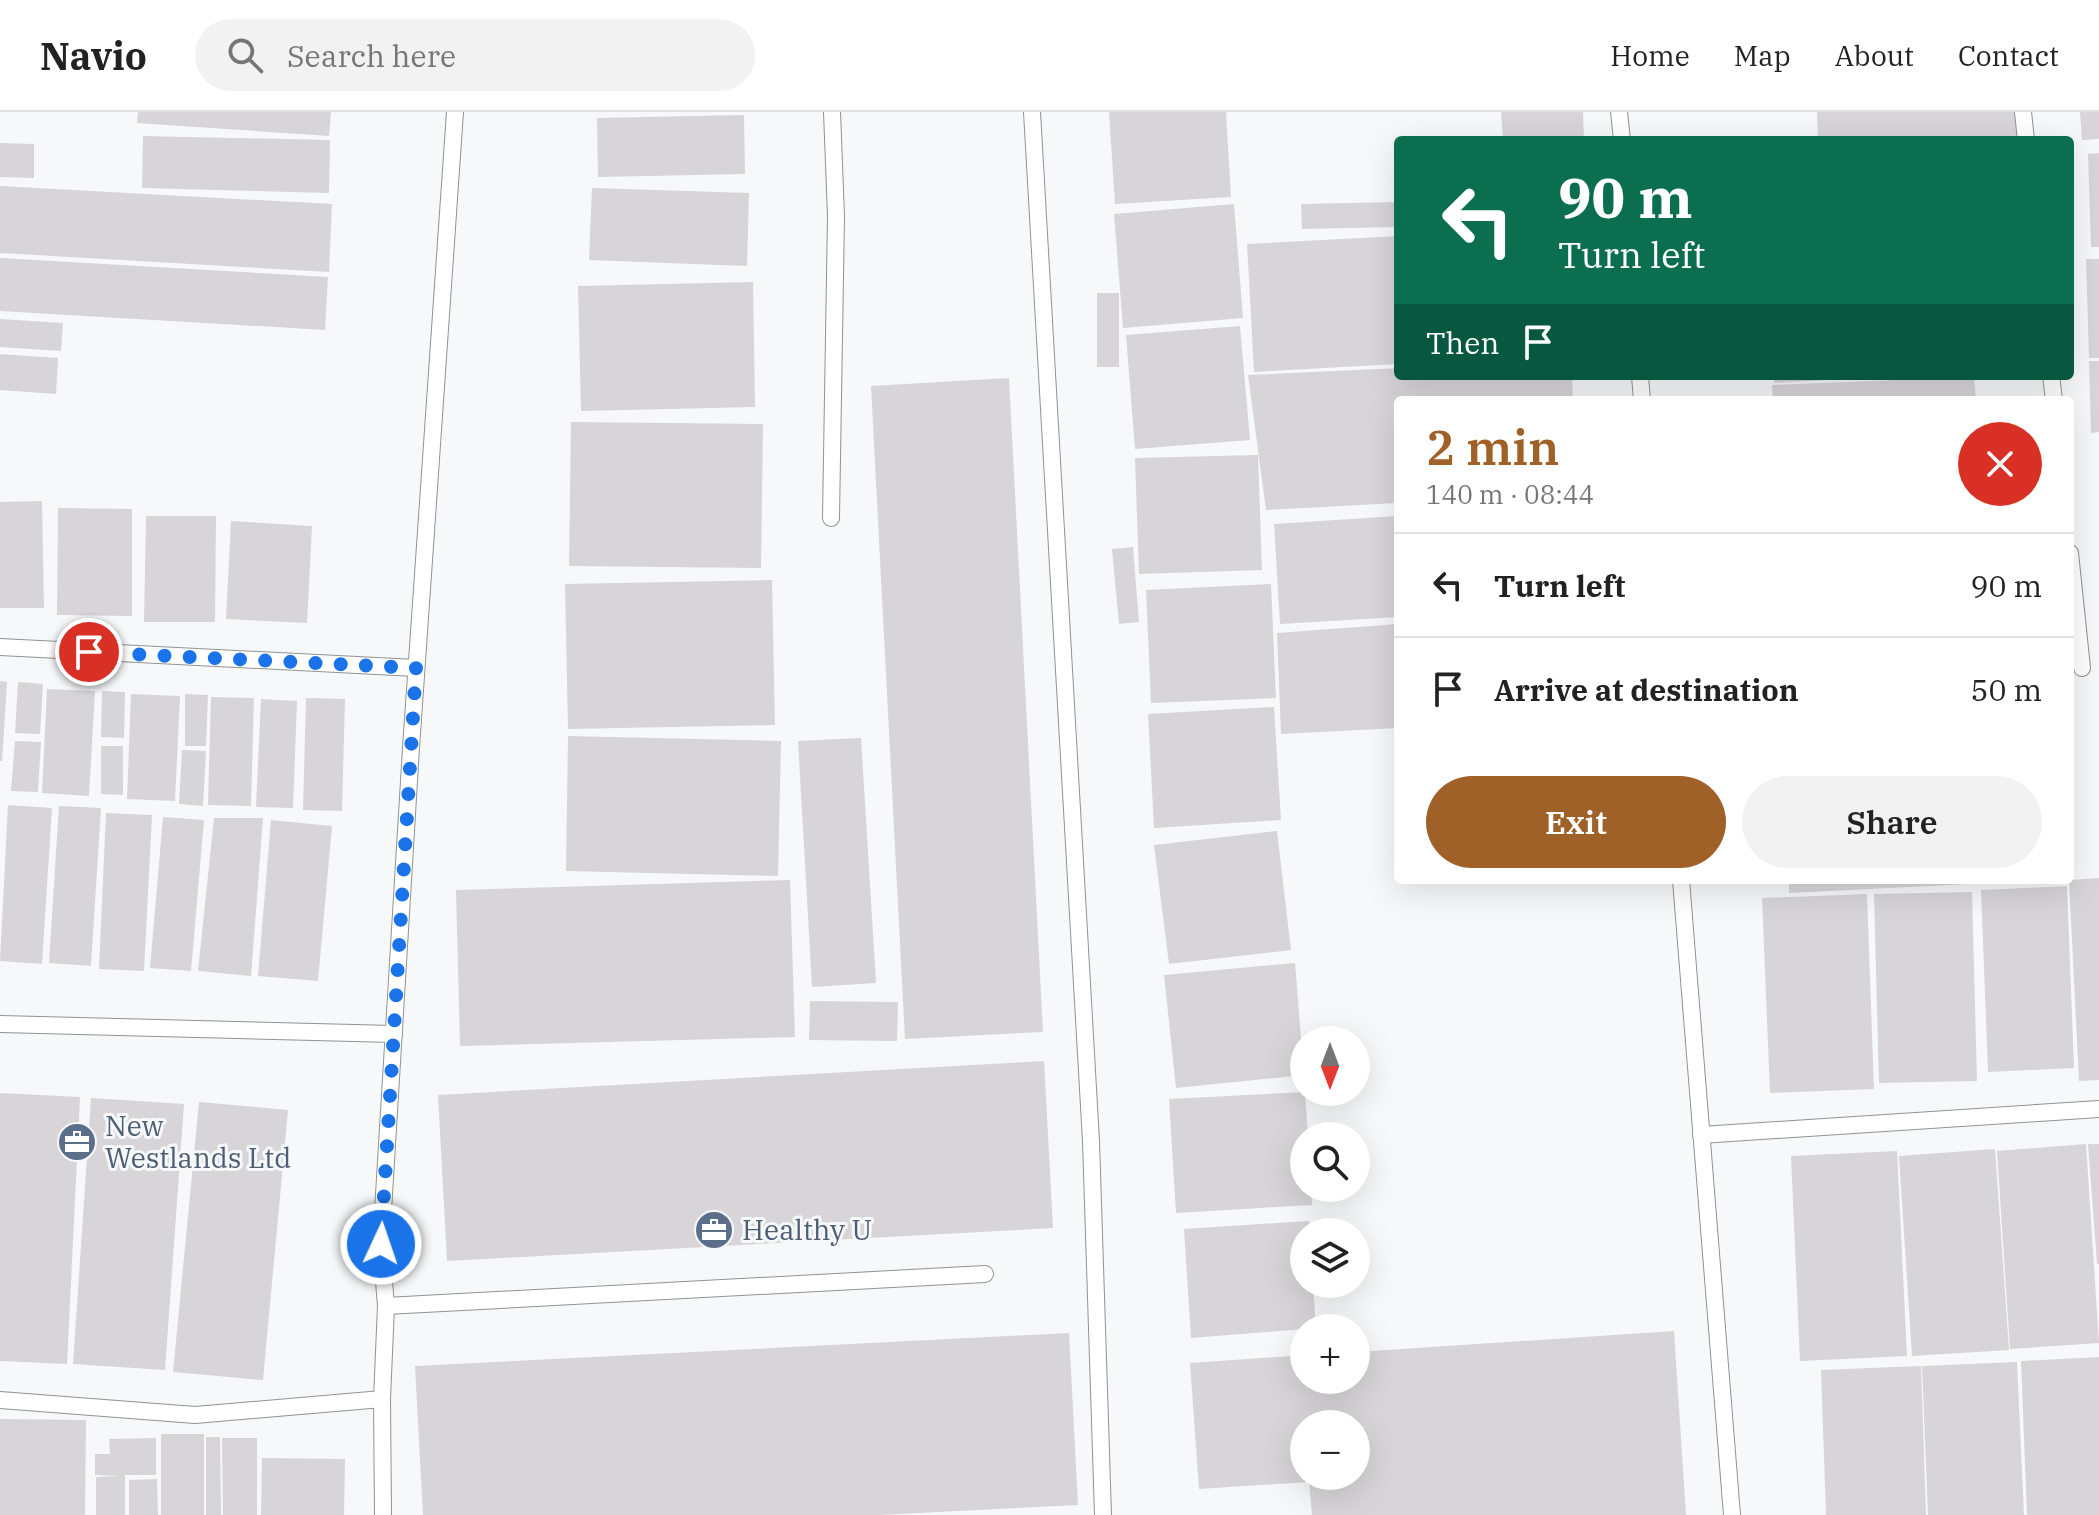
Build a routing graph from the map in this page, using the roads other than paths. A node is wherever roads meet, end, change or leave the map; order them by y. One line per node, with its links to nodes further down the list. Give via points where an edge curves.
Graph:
1 (455, 112): 11 (lane)
2 (832, 112): 8 (lane, via 836,216)
3 (1032, 112): 23 (lane, via 1091,1141)
4 (1619, 112): 6 (lane)
5 (2023, 112): 7 (lane)
6 (1622, 136)
7 (2026, 136)
8 (831, 518)
9 (2074, 591): 12 (lane)
10 (0, 647): 11 (lane)
11 (416, 668): 15 (lane)
12 (2082, 668)
13 (1681, 884): 17 (lane)
14 (0, 1024): 15 (lane)
15 (394, 1034): 19 (lane, via 381,1244)
16 (2099, 1109): 17 (lane)
17 (1701, 1135): 24 (lane)
18 (985, 1274): 19 (lane)
19 (386, 1306): 20 (lane)
20 (382, 1399): 21 (lane, via 195,1415); 22 (lane)
21 (0, 1400)
22 (383, 1515)
23 (1103, 1515)
24 (1732, 1515)

